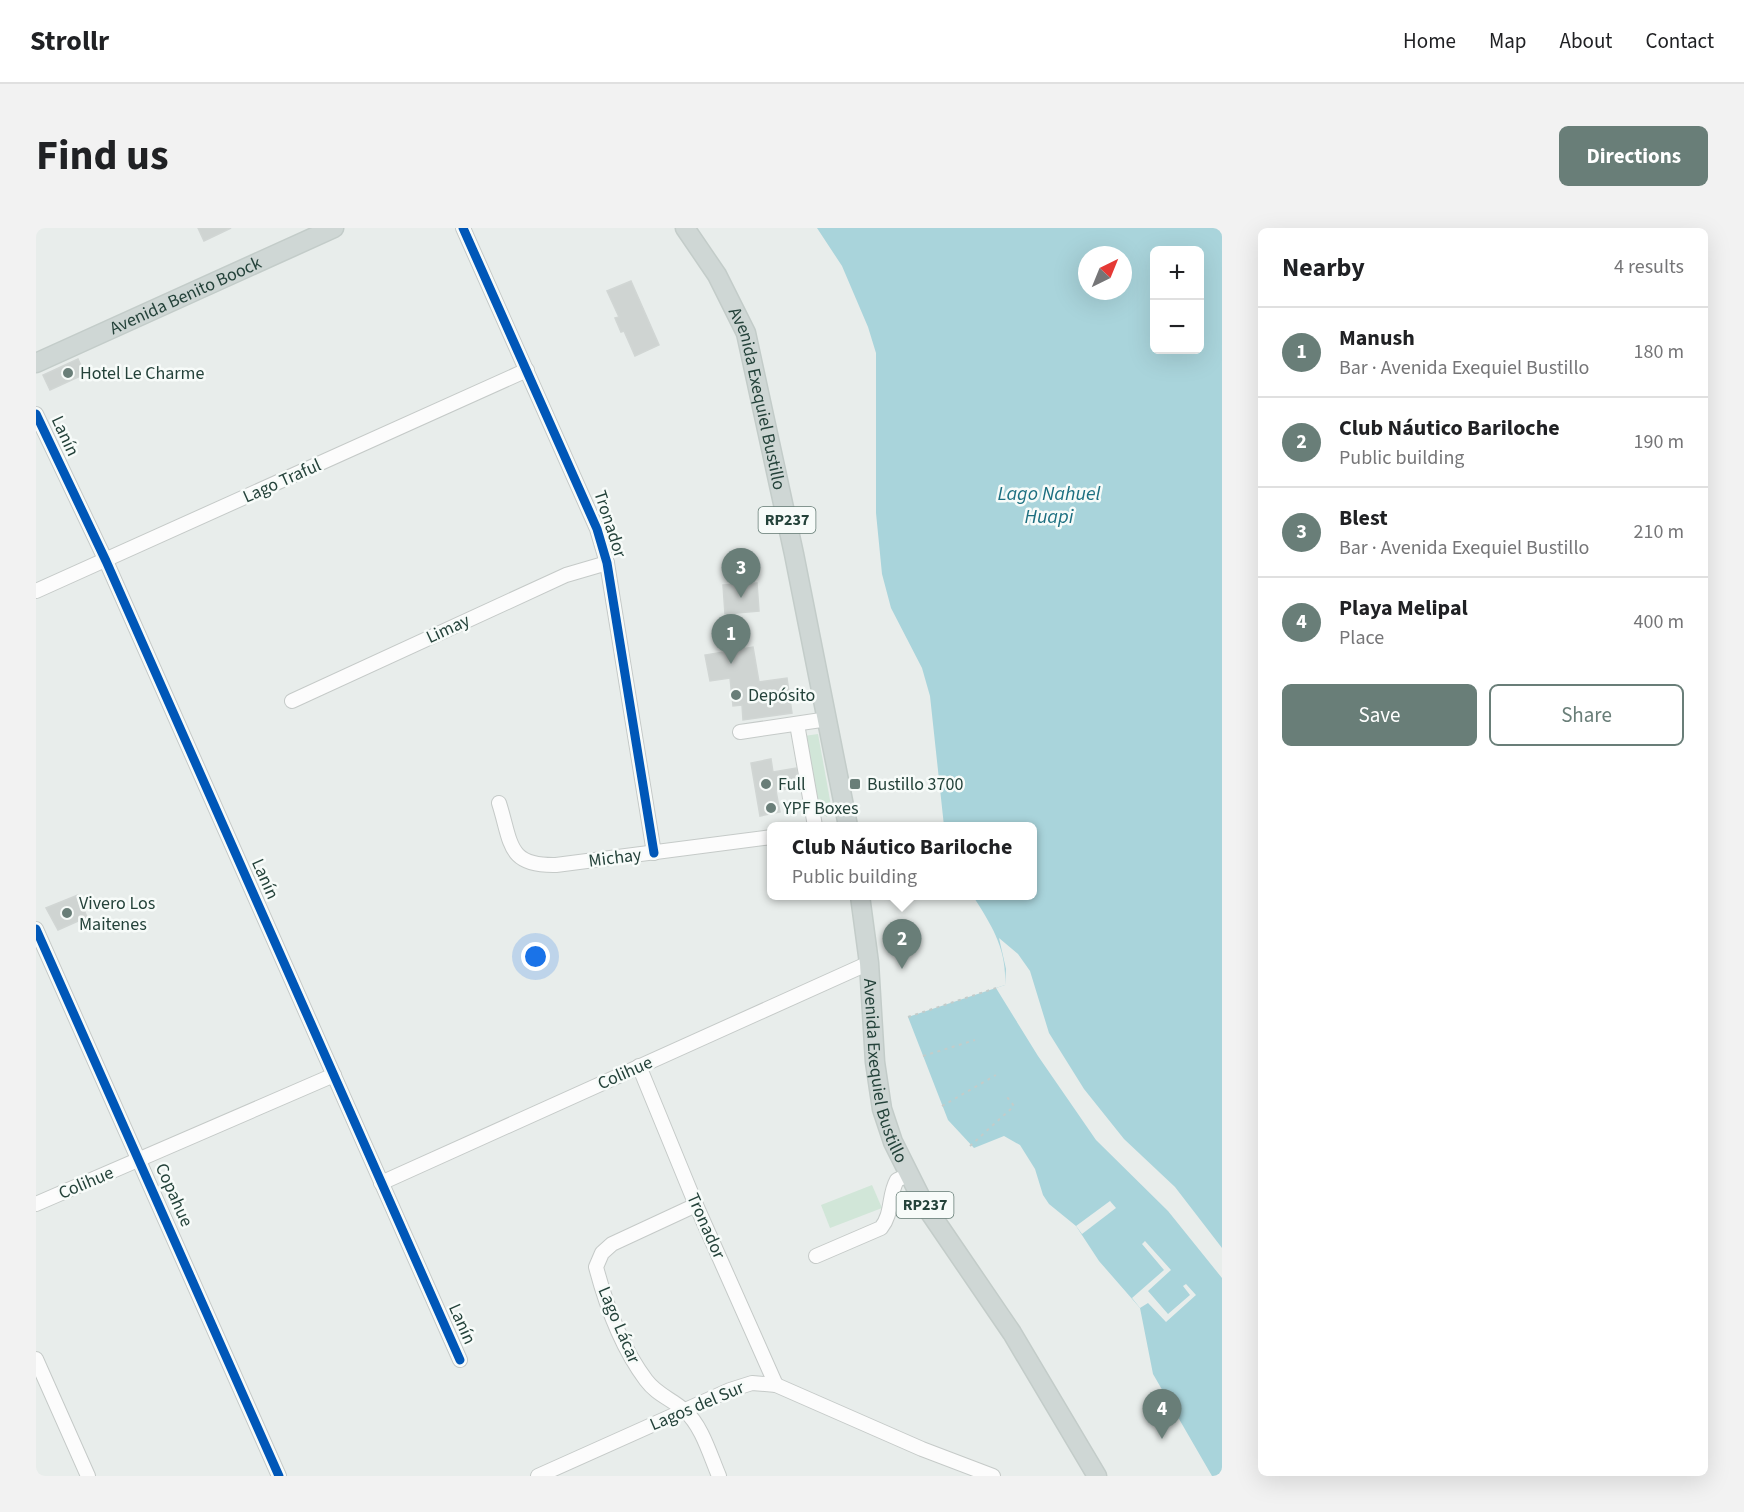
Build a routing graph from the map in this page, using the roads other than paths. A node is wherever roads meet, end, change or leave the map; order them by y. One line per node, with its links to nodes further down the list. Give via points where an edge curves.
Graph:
1 (334, 228): 4 (main road, Avenida Benito Boock)
2 (463, 228): 5 (street, Tronador)
3 (685, 228): 11 (main road, Avenida Exequiel Bustillo / RP237, via 717,276 746,333)
4 (36, 363)
5 (527, 370): 7 (street, Lago Traful); 8 (street, Tronador, via 590,507)
6 (36, 414): 7 (street, Lanín)
7 (106, 561): 9 (street, Lago Traful); 23 (street, Lanín)
8 (607, 563): 10 (street, Limay, via 566,575); 18 (street, Tronador)
9 (36, 591)
10 (292, 701)
11 (828, 719): 12 (street); 16 (main road, Avenida Exequiel Bustillo / RP237)
12 (796, 724): 13 (street); 15 (street)
13 (740, 732)
14 (500, 803): 18 (street, Michay, via 513,848 521,860 533,866)
15 (814, 822)
16 (844, 822)
17 (767, 838): 18 (street, Michay)
18 (654, 853)
19 (861, 900): 21 (main road, Avenida Exequiel Bustillo / RP237)
20 (36, 929): 24 (street, Copahue)
21 (869, 963): 22 (street, Colihue); 25 (main road, Avenida Exequiel Bustillo / RP237, via 874,1062 882,1109)
22 (639, 1066): 26 (street, Colihue); 28 (street, Tronador)
23 (334, 1075): 24 (street, Colihue); 26 (street, Lanín)
24 (140, 1160): 27 (street, Colihue); 35 (street, Copahue)
25 (908, 1176): 29 (street, via 897,1180 891,1190 891,1208 881,1228); 39 (main road, Avenida Exequiel Bustillo / RP237, via 1012,1333)
26 (381, 1183): 31 (street, Lanín)
27 (36, 1204)
28 (696, 1205): 32 (street, Tronador); 33 (street, Lago Lácar, via 612,1244 602,1252 596,1267 636,1365 659,1396)
29 (816, 1256)
30 (36, 1359): 34 (street)
31 (460, 1360)
32 (776, 1385): 33 (street, Lagos del Sur, via 752,1383); 38 (street, Lagos del Sur)
33 (685, 1410): 36 (street, Lagos del Sur); 37 (street, via 696,1423)
34 (88, 1476)
35 (279, 1476)
36 (537, 1476)
37 (719, 1476)
38 (993, 1476)
39 (1097, 1476)

